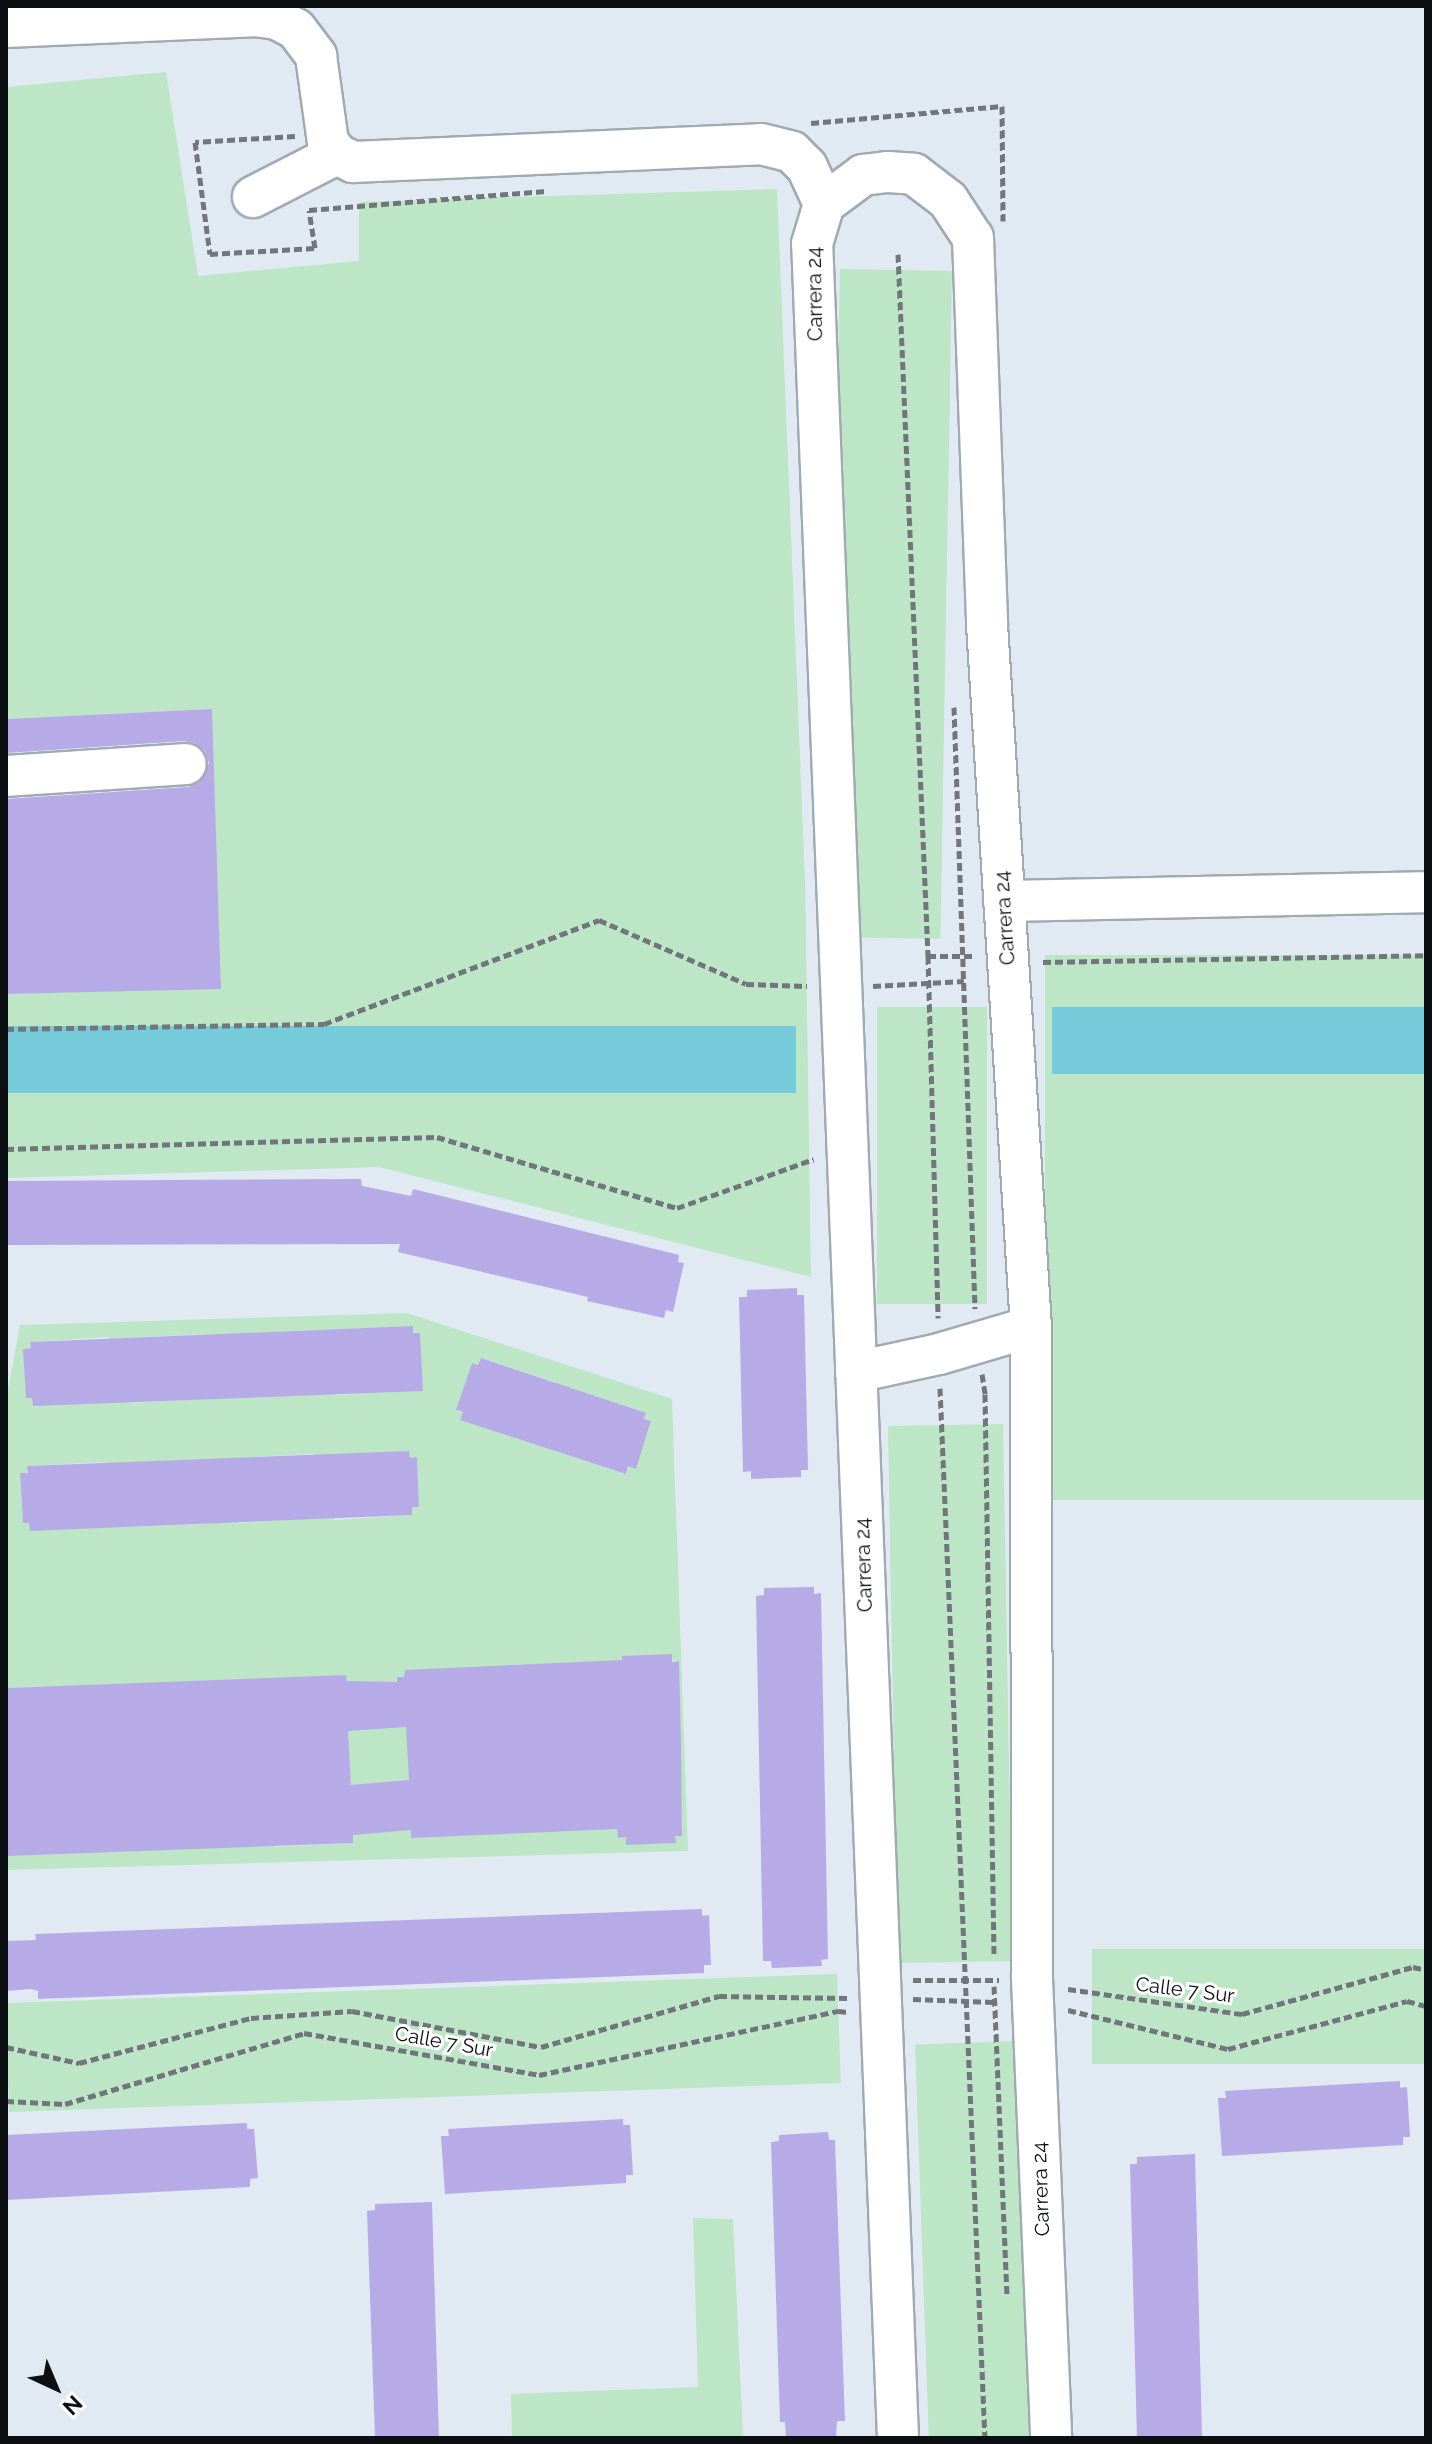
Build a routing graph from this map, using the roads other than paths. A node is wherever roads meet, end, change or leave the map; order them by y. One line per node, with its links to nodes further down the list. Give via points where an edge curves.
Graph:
1 (6, 27): 2 (street, via 277,19 296,29 316,56 328,142)
2 (337, 154): 3 (street); 4 (street, via 373,164 761,144 792,152 807,167)
3 (253, 197)
4 (824, 204): 8 (street, Carrera 24, via 863,175 914,174 948,200 973,238 987,624); 10 (street, Carrera 24, via 812,244)
5 (186, 764): 6 (street)
6 (6, 776)
7 (1426, 892): 8 (street)
8 (1004, 901): 9 (street, Carrera 24)
9 (1031, 1327): 10 (street); 12 (street, Carrera 24, via 1033,1991)
10 (856, 1372): 11 (street, Carrera 24)
11 (898, 2438)
12 (1051, 2438)

